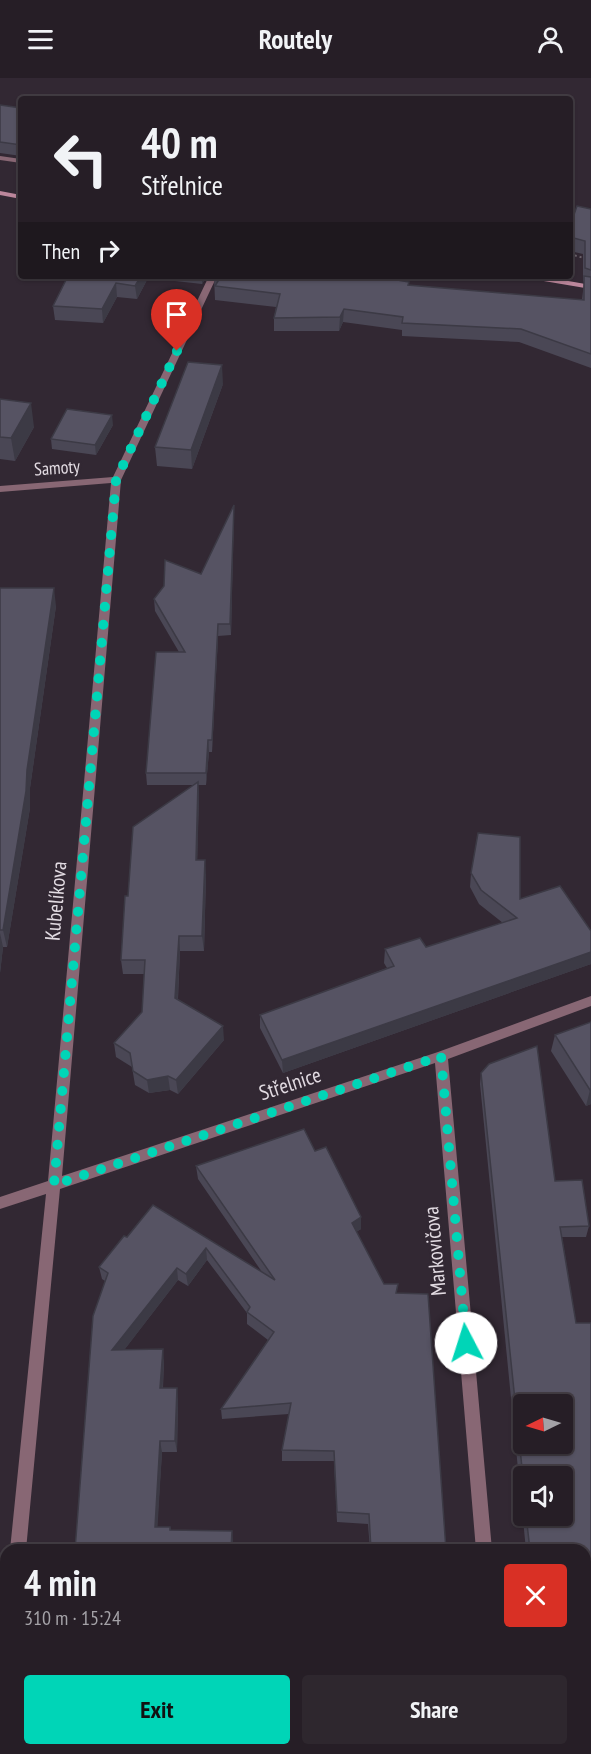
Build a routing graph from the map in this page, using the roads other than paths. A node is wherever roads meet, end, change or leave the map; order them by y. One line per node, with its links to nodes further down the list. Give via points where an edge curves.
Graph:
1 (0, 158): 2 (street)
2 (18, 161)
3 (0, 193): 4 (street)
4 (18, 196)
5 (212, 279): 8 (street, Kubelíkova)
6 (544, 279): 7 (street)
7 (591, 287)
8 (116, 480): 9 (street, Samoty); 12 (street, Kubelíkova)
9 (0, 489)
10 (591, 1001): 11 (street, Střelnice)
11 (441, 1056): 12 (street, Střelnice); 15 (street, Markovičova)
12 (54, 1185): 13 (street, Střelnice); 14 (street, Kubelíkova)
13 (0, 1203)
14 (19, 1544)
15 (482, 1544)

